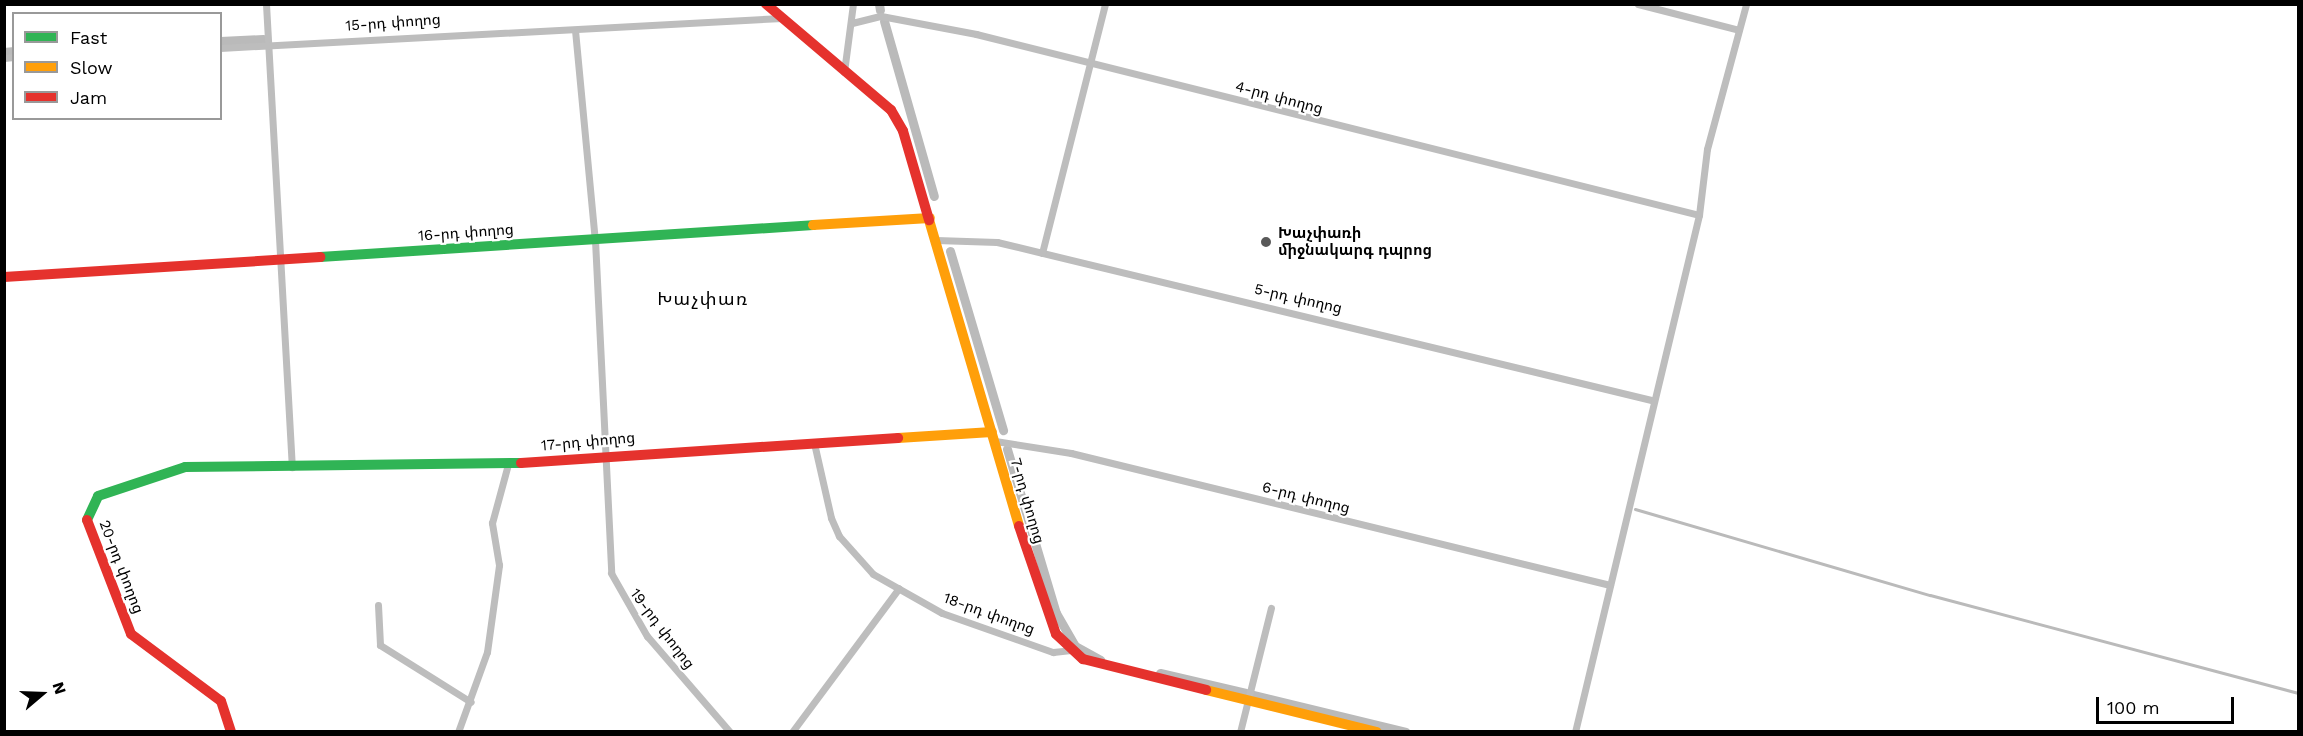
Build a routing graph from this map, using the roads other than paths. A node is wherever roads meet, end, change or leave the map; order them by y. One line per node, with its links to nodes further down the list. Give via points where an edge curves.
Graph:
1 (266, 4): 11 (street)
2 (766, 4): 7 (street, 7-րդ փողոց)
3 (853, 4): 8 (street)
4 (1105, 4): 13 (street)
5 (1638, 4): 10 (street)
6 (1746, 4): 10 (street)
7 (782, 18): 9 (street, 15-րդ փողոց); 14 (street, 7-րդ փողոց)
8 (852, 23): 13 (street, 4-րդ փողոց, via 881,16 911,21); 14 (street)
9 (575, 30): 11 (street, 15-րդ փողոց); 17 (street, 19-րդ փողոց)
10 (1739, 30): 15 (street, via 1707,149)
11 (269, 45): 12 (street, 15-րդ փողոց); 20 (street)
12 (222, 48)
13 (1090, 65): 15 (street, 4-րդ փողոց); 19 (street)
14 (844, 72): 16 (street, 7-րդ փողոց, via 895,117)
15 (1699, 215): 22 (street)
16 (930, 218): 17 (street, 16-րդ փողոց); 18 (street, 7-րդ փողոց)
17 (595, 240): 20 (street, 16-րդ փողոց); 25 (street, 19-րդ փողոց)
18 (936, 240): 19 (street, 5-րդ փողոց, via 997,242); 23 (street, 7-րդ փողոց)
19 (1042, 253): 22 (street, 5-րդ փողոց)
20 (279, 261): 21 (street, 16-րդ փողոց); 28 (street)
21 (4, 277)
22 (1651, 400): 29 (street)
23 (993, 436): 24 (street, 17-րդ փողոց); 29 (street, 6-րդ փողոց); 33 (street, 7-րդ փողոց, via 1038,591 1056,634)
24 (813, 443): 25 (street, 17-րդ փողոց); 30 (street, 18-րդ փողոց, via 839,536 873,574)
25 (603, 455): 26 (street, 17-րդ փողոց); 38 (street, 19-րդ փողոց, via 608,561 620,598)
26 (508, 464): 28 (street, 17-րդ փողոց); 35 (street, via 492,523 499,565 487,652)
27 (185, 467): 28 (street, 17-րդ փողոց); 36 (street, 20-րդ փողոց, via 98,496 87,521 131,634 221,701)
28 (292, 467)
29 (1610, 585): 42 (street)
30 (899, 588): 33 (street, 18-րդ փողոց, via 942,613 1053,652); 39 (street)
31 (378, 605): 35 (street, via 380,645)
32 (1271, 608): 34 (street)
33 (1071, 650): 34 (street, 7-րդ փողոց, via 1083,659)
34 (1247, 700): 40 (street); 41 (street, 7-րդ փողոց)
35 (471, 702): 37 (street)
36 (231, 732)
37 (458, 732)
38 (730, 732)
39 (792, 732)
40 (1240, 732)
41 (1377, 732)
42 (1575, 732)

